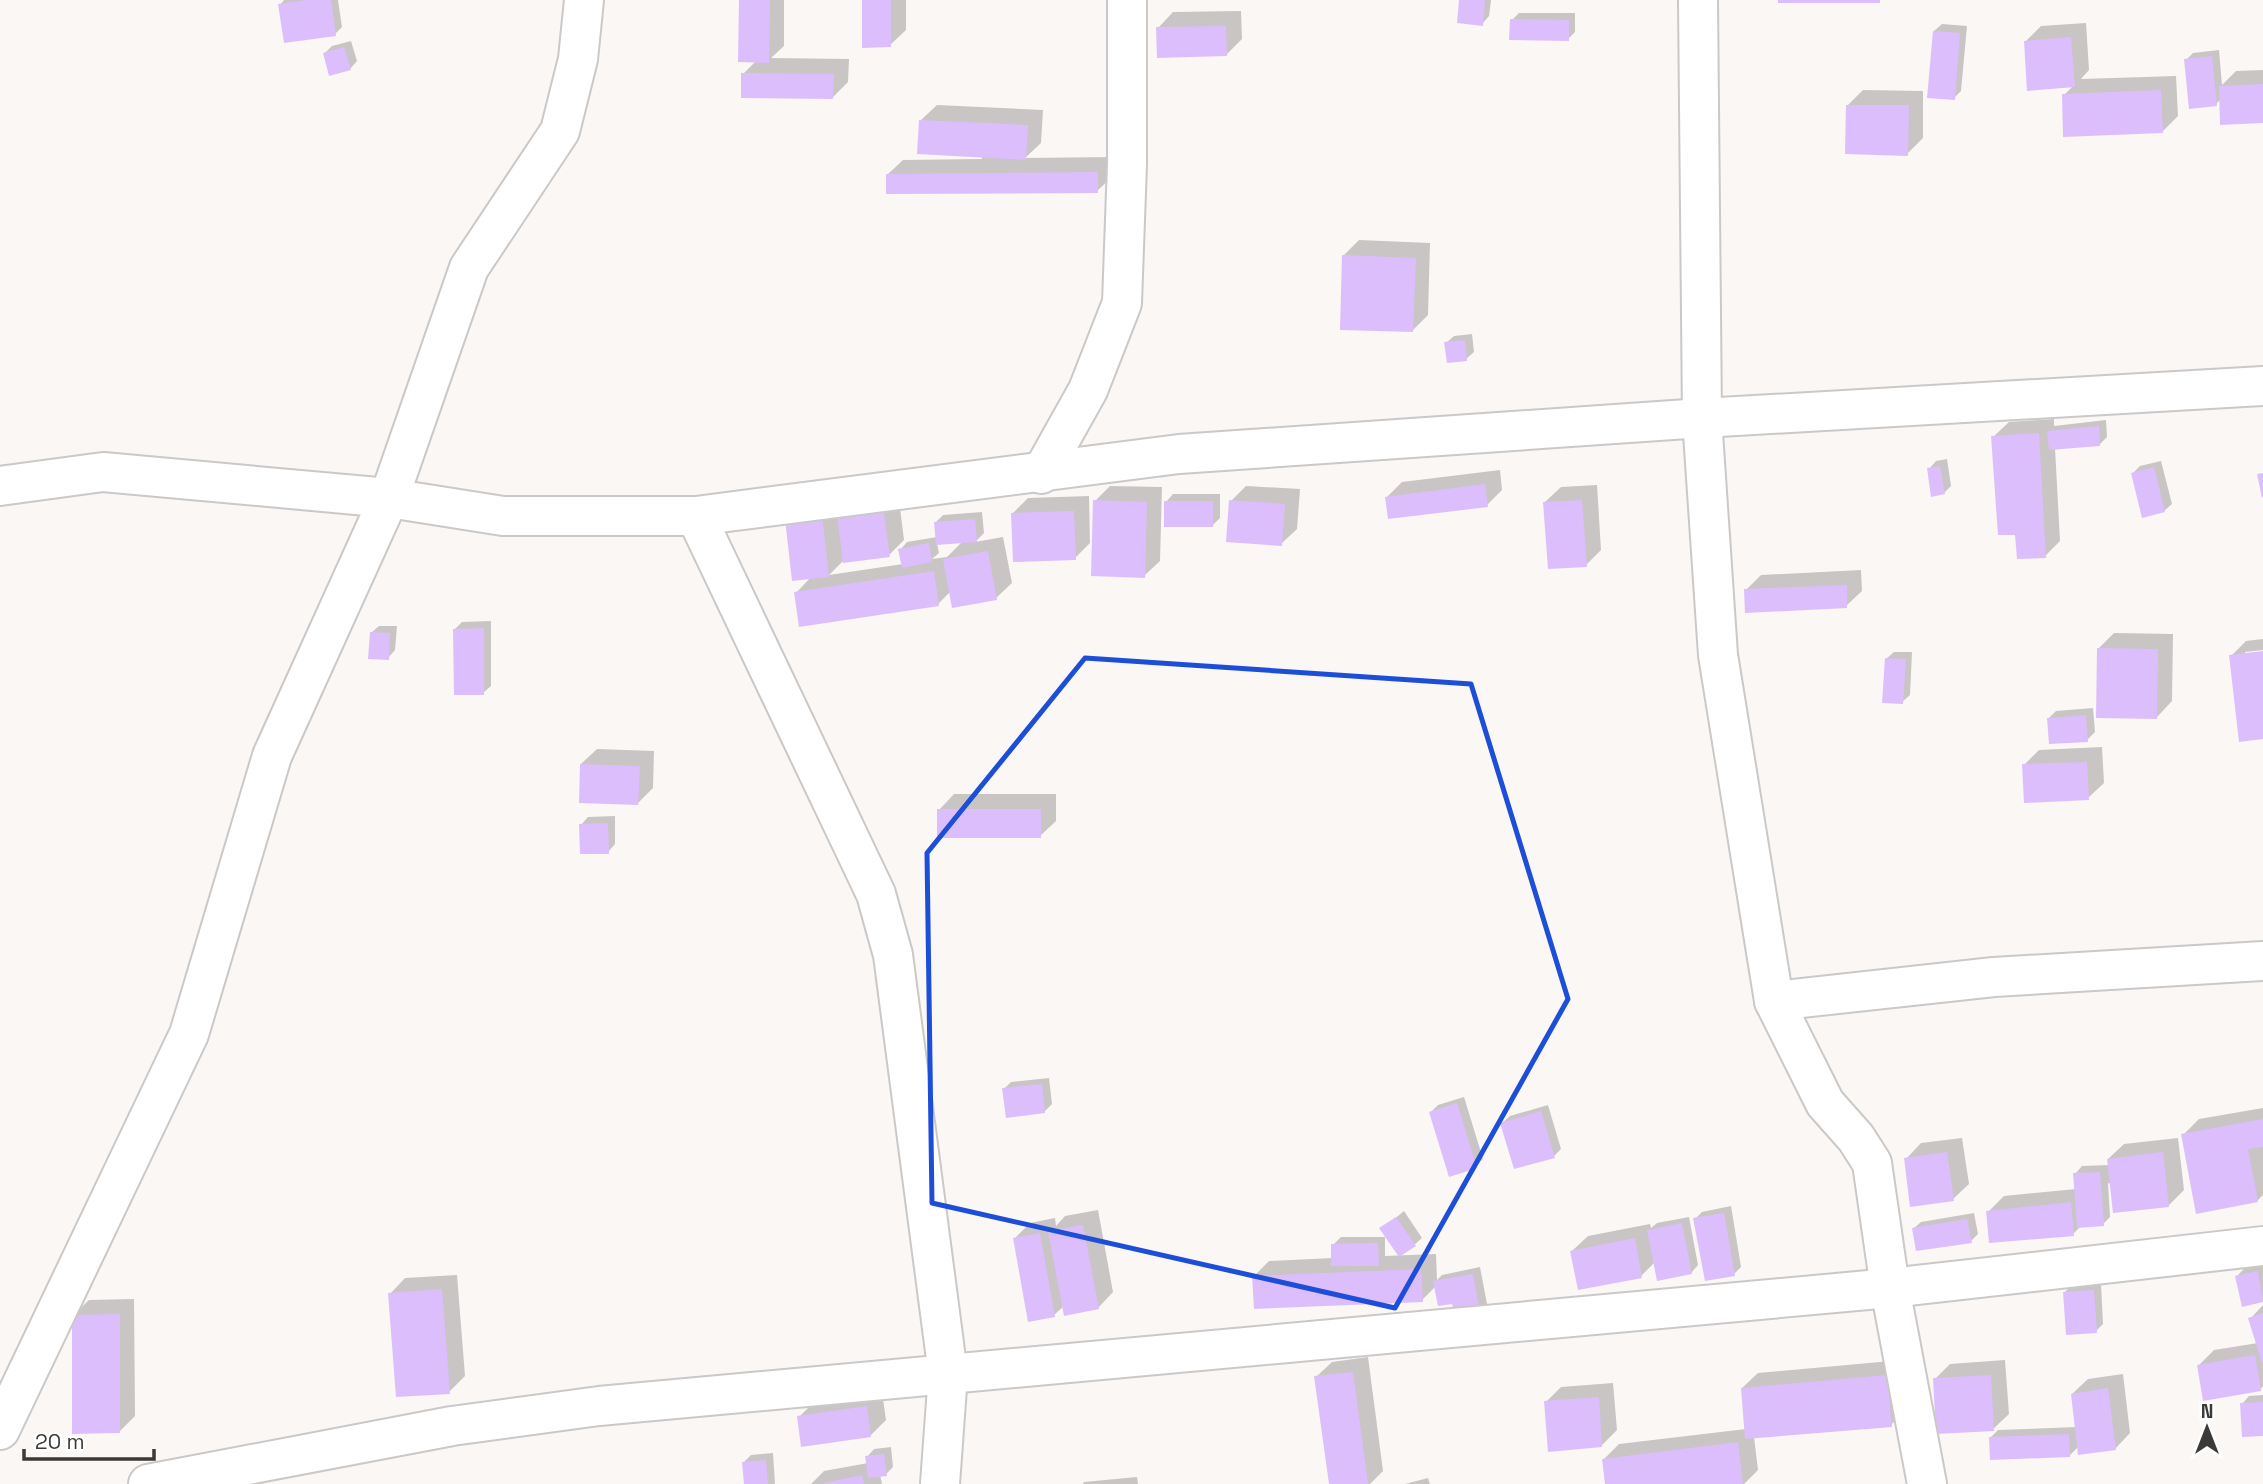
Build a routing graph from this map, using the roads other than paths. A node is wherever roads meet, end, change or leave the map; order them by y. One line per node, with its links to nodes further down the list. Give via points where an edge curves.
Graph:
1 (584, 0): 8 (street, via 578,59 560,131 469,268)
2 (1127, 0): 6 (street, via 1122,303 1088,390)
3 (1698, 0): 5 (street)
4 (2263, 386): 5 (street)
5 (1702, 418): 6 (street, via 1180,454); 11 (street, via 1718,655)
6 (1041, 474): 9 (street)
7 (0, 486): 8 (street, via 103,471)
8 (389, 498): 9 (street, via 503,516); 15 (street, via 272,756 189,1034)
9 (696, 516): 14 (street, via 876,894 893,956)
10 (2263, 961): 11 (street, via 1994,977)
11 (1774, 1001): 13 (street, via 1825,1103 1872,1163)
12 (2263, 1246): 13 (street)
13 (1890, 1288): 14 (street); 18 (street)
14 (948, 1374): 16 (street, via 545,1413 452,1426); 17 (street)
15 (0, 1430)
16 (148, 1484)
17 (940, 1484)
18 (1927, 1484)

